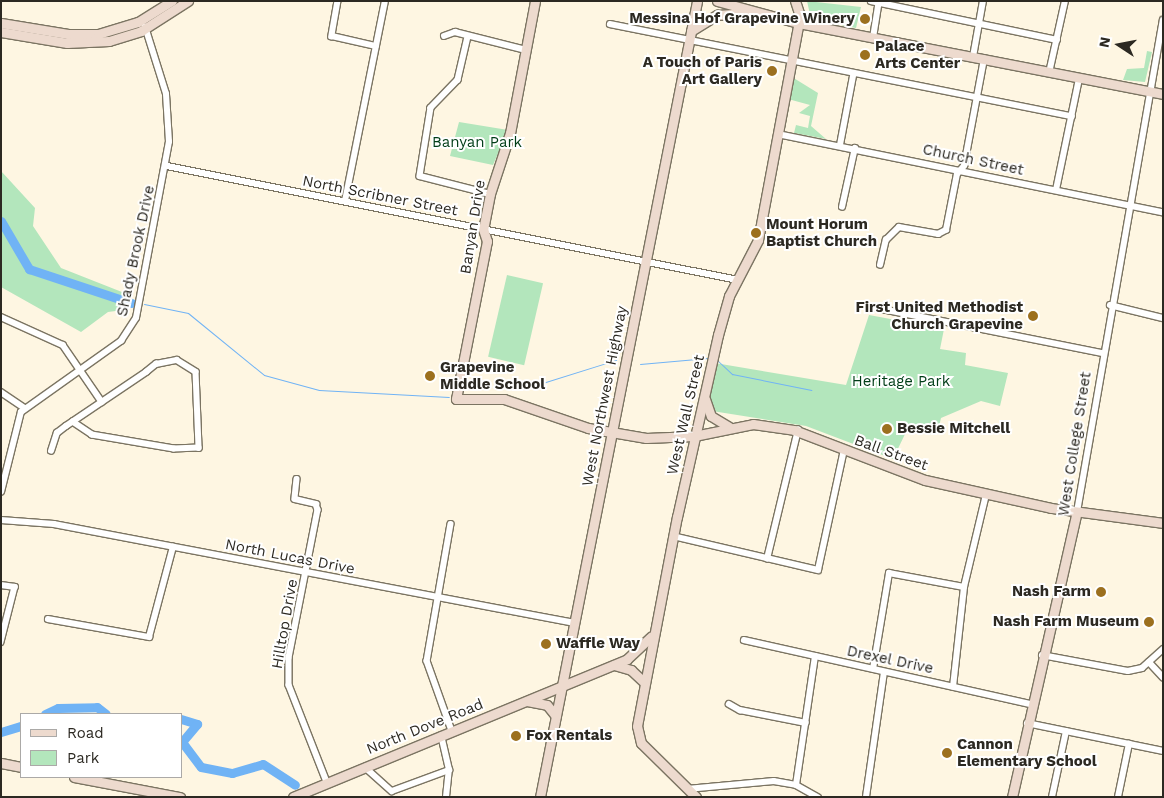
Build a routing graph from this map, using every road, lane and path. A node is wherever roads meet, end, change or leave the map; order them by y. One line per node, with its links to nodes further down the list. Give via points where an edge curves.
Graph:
1 (172, 1): 16 (main road)
2 (188, 1): 16 (main road)
3 (338, 1): 27 (street, via 332,36)
4 (385, 1): 27 (street)
5 (535, 1): 28 (main road, Banyan Drive)
6 (697, 1): 20 (main road, West Northwest Highway)
7 (717, 1): 13 (main road)
8 (795, 1): 18 (main road, West Wall Street)
9 (871, 1): 12 (street)
10 (983, 1): 19 (street)
11 (1065, 1): 26 (street)
12 (879, 2): 19 (street); 24 (street)
13 (747, 13): 18 (main road); 20 (main road, via 717,15)
14 (1163, 20): 35 (street, West College Street)
15 (1, 23): 16 (main road, via 84,35)
16 (144, 24): 21 (main road, via 120,38 83,44); 42 (street, Shady Brook Drive, via 168,108)
17 (610, 24): 25 (street)
18 (798, 24): 24 (main road); 31 (main road, West Wall Street)
19 (979, 24): 26 (street); 29 (street)
20 (691, 31): 25 (main road, West Northwest Highway)
21 (1, 32)
22 (444, 36): 23 (street, via 455,32)
23 (468, 37): 28 (street); 45 (street, via 458,80 431,108 420,176)
24 (872, 38): 29 (main road)
25 (689, 40): 31 (street); 51 (main road, West Northwest Highway)
26 (1057, 40): 32 (street)
27 (376, 46): 46 (street)
28 (526, 50): 45 (main road, Banyan Drive, via 510,133)
29 (973, 57): 30 (main road)
30 (984, 59): 32 (main road); 37 (street)
31 (792, 64): 33 (street); 39 (main road, West Wall Street)
32 (1049, 73): 34 (main road)
33 (853, 76): 37 (street); 40 (street)
34 (1079, 79): 35 (main road); 38 (street)
35 (1149, 92): 36 (main road); 47 (street, West College Street)
36 (1163, 94)
37 (976, 98): 38 (street); 43 (street)
38 (1072, 116): 44 (street)
39 (778, 134): 40 (street, Church Street); 53 (main road, West Wall Street, via 758,240)
40 (840, 145): 41 (street, Church Street)
41 (854, 148): 43 (street, Church Street); 48 (street)
42 (167, 166): 46 (street, North Scribner Street); 59 (street, Shady Brook Drive, via 133,328 122,342)
43 (960, 170): 44 (street, Church Street); 52 (street, via 946,230 938,234 899,227 886,240)
44 (1056, 190): 47 (street, Church Street)
45 (490, 194): 50 (main road, Banyan Drive)
46 (345, 201): 50 (street, North Scribner Street)
47 (1128, 205): 49 (street, Church Street); 54 (street, West College Street)
48 (842, 207)
49 (1163, 212)
50 (483, 229): 51 (street, North Scribner Street); 62 (main road, Banyan Drive, via 487,240)
51 (646, 262): 53 (street, North Scribner Street); 68 (main road, West Northwest Highway)
52 (880, 265)
53 (738, 280): 61 (main road, West Wall Street, via 725,309)
54 (1110, 305): 57 (street); 58 (street, West College Street)
55 (872, 307): 58 (street)
56 (1, 317): 59 (street, via 63,345)
57 (1163, 318)
58 (1103, 353): 76 (street, West College Street)
59 (80, 370): 63 (street); 64 (street, Shady Brook Drive)
60 (1, 392): 64 (street)
61 (704, 397): 66 (main road, via 711,416); 69 (main road, West Wall Street)
62 (456, 399): 68 (main road, Ball Street, via 504,399)
63 (102, 402): 65 (street); 65 (street, via 156,364 177,360 192,367 198,378 196,415 202,446 174,449 92,435)
64 (25, 408): 72 (street, Shady Brook Drive, via 14,426)
65 (73, 422): 71 (street, via 53,438)
66 (729, 427): 67 (main road, Ball Street, via 753,424); 69 (main road, Ball Street)
67 (798, 430): 70 (main road, Ball Street); 82 (street)
68 (612, 433): 69 (main road, Ball Street, via 652,438); 88 (main road, West Northwest Highway)
69 (694, 436): 80 (main road, West Wall Street)
70 (844, 450): 75 (main road, Ball Street, via 901,473); 82 (street, via 818,570)
71 (51, 451)
72 (4, 457): 74 (street, Shady Brook Drive)
73 (297, 479): 83 (street, Hilltop Drive, via 295,499 316,504 318,510)
74 (1, 492)
75 (986, 495): 76 (main road, Ball Street); 85 (street)
76 (1077, 512): 78 (main road, Ball Street); 93 (main road, West College Street, via 1064,583)
77 (1, 520): 81 (street, North Lucas Drive, via 54,524)
78 (1163, 522)
79 (451, 524): 86 (street)
80 (673, 536): 82 (street); 89 (main road, West Wall Street)
81 (173, 547): 83 (street, North Lucas Drive); 87 (street, via 152,633 138,637)
82 (768, 559)
83 (307, 573): 86 (street, North Lucas Drive); 119 (street, Hilltop Drive, via 289,658 289,685)
84 (1, 585): 91 (street, via 13,584 14,591)
85 (964, 587): 97 (street, via 888,573); 102 (street)
86 (436, 597): 88 (street, North Lucas Drive); 109 (street, via 427,661)
87 (48, 619)
88 (575, 623): 101 (main road, West Northwest Highway)
89 (654, 631): 96 (main road, North Dove Road, via 642,649); 100 (main road, West Wall Street)
90 (744, 640): 94 (street, Drexel Drive)
91 (1, 642)
92 (1163, 649): 95 (street)
93 (1041, 655): 95 (street, via 1119,671); 105 (main road, West College Street)
94 (815, 656): 97 (street, Drexel Drive); 107 (street)
95 (1149, 662): 99 (street)
96 (612, 665): 100 (main road, via 631,670); 101 (main road, North Dove Road)
97 (874, 669): 98 (street, Drexel Drive)
98 (884, 672): 102 (street, Drexel Drive); 128 (street)
99 (1163, 677)
100 (644, 682): 121 (main road, West Wall Street, via 637,726 641,743)
101 (565, 683): 103 (main road, North Dove Road); 106 (main road, West Northwest Highway)
102 (953, 687): 105 (street, Drexel Drive)
103 (524, 701): 106 (main road, via 547,705); 109 (main road, North Dove Road)
104 (730, 704): 107 (street, via 740,710)
105 (1031, 704): 108 (main road, West College Street)
106 (556, 716): 125 (main road, West Northwest Highway)
107 (806, 723): 120 (street)
108 (1027, 723): 110 (street); 129 (main road, West College Street)
109 (452, 731): 111 (main road, North Dove Road)
110 (1066, 731): 112 (street); 130 (street)
111 (441, 736): 116 (main road, North Dove Road); 117 (street)
112 (1129, 744): 113 (street); 131 (street)
113 (1163, 751)
114 (1, 763): 115 (main road)
115 (20, 767)
116 (365, 767): 117 (street, via 392,791); 119 (main road, North Dove Road)
117 (450, 770): 124 (street)
118 (79, 778): 122 (main road)
119 (327, 782): 123 (main road, North Dove Road)
120 (796, 785): 121 (street, via 744,781); 127 (street)
121 (687, 789): 126 (main road, West Wall Street)
122 (180, 797)
123 (293, 797)
124 (446, 797)
125 (540, 797)
126 (696, 797)
127 (818, 797)
128 (866, 797)
129 (1012, 797)
130 (1052, 797)
131 (1118, 797)

